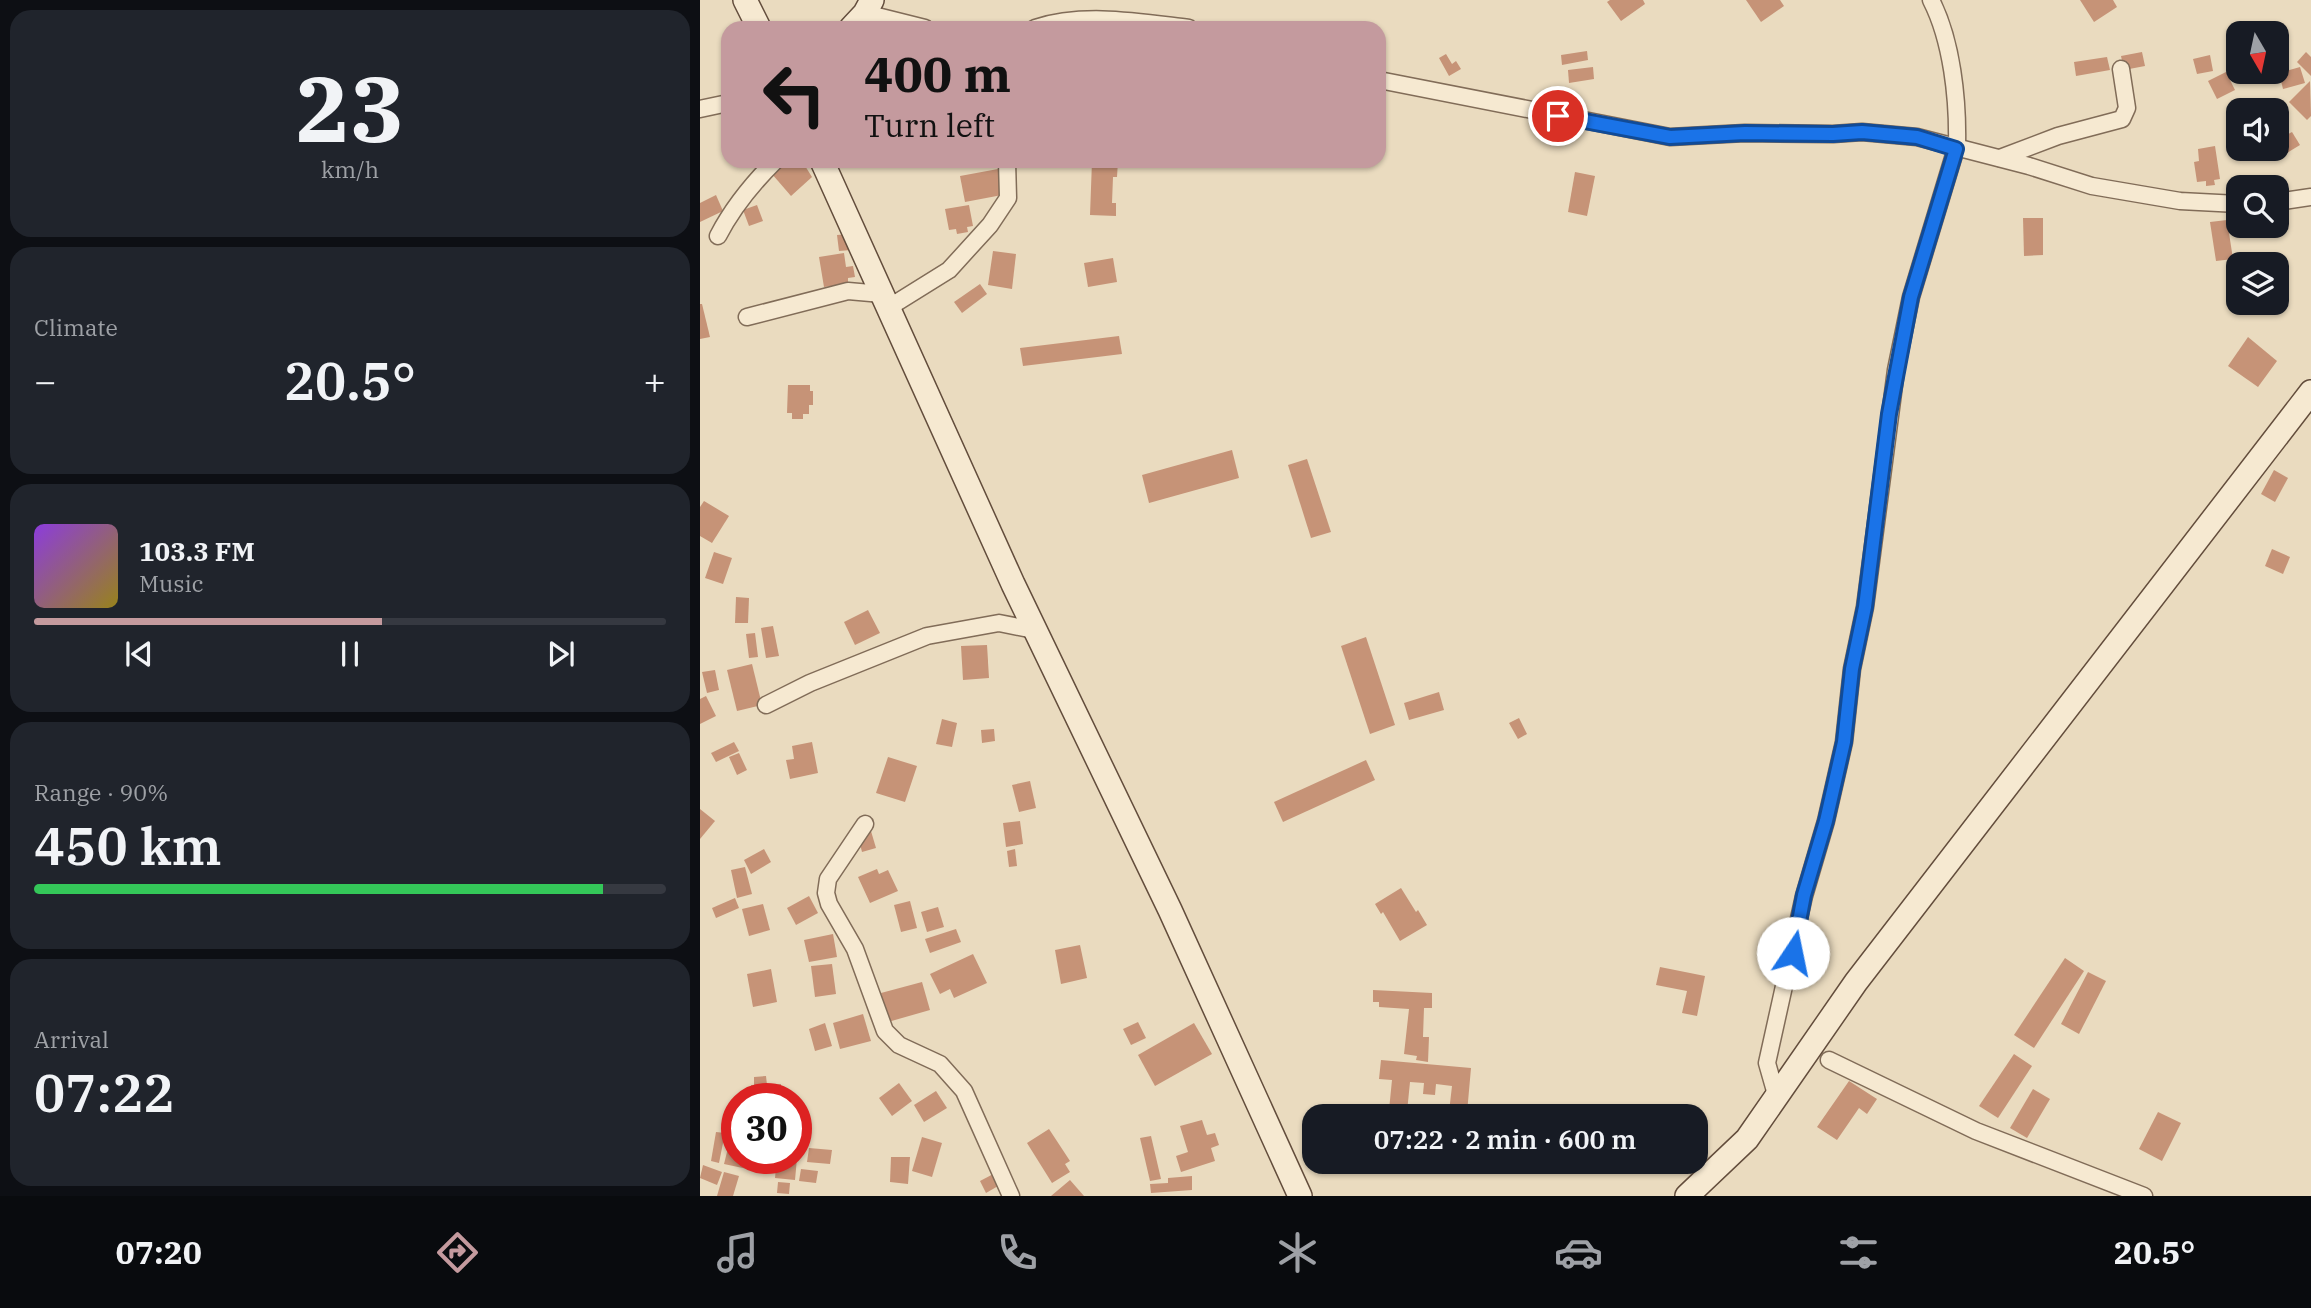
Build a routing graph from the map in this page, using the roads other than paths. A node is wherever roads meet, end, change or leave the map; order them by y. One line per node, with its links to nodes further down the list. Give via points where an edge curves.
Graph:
1 (745, 0): 4 (street)
2 (1931, 0): 12 (street, via 1951,61)
3 (863, 14): 5 (street)
4 (756, 21)
5 (894, 21)
6 (1075, 21): 7 (street)
7 (1114, 21)
8 (2121, 69): 13 (street, via 2127,108 2122,119)
9 (1386, 81): 12 (street, via 1670,137 1862,132 1917,137)
10 (721, 104): 11 (street)
11 (700, 109)
12 (1956, 149): 13 (street); 28 (street, via 1911,297 1896,370 1844,742 1804,895 1768,1063)
13 (2000, 158): 19 (street, via 2092,186 2180,201)
14 (768, 168): 20 (street, via 752,184)
15 (825, 168): 21 (street)
16 (1007, 168): 21 (street, via 1008,198 950,271)
17 (2311, 197): 18 (street)
18 (2289, 200)
19 (2226, 203)
20 (719, 236)
21 (885, 301): 22 (street, via 848,291); 24 (street)
22 (747, 317)
23 (2311, 391): 28 (street, via 1856,982)
24 (1034, 629): 25 (street, via 999,624 927,636 810,682); 30 (street, via 1170,910)
25 (766, 705)
26 (865, 824): 29 (street, via 828,879 829,904 856,948 885,1031 899,1045 940,1064 964,1091)
27 (1829, 1060): 32 (street, via 1976,1131)
28 (1777, 1098): 31 (street, via 1747,1139)
29 (1011, 1196)
30 (1300, 1196)
31 (1687, 1196)
32 (2144, 1196)

